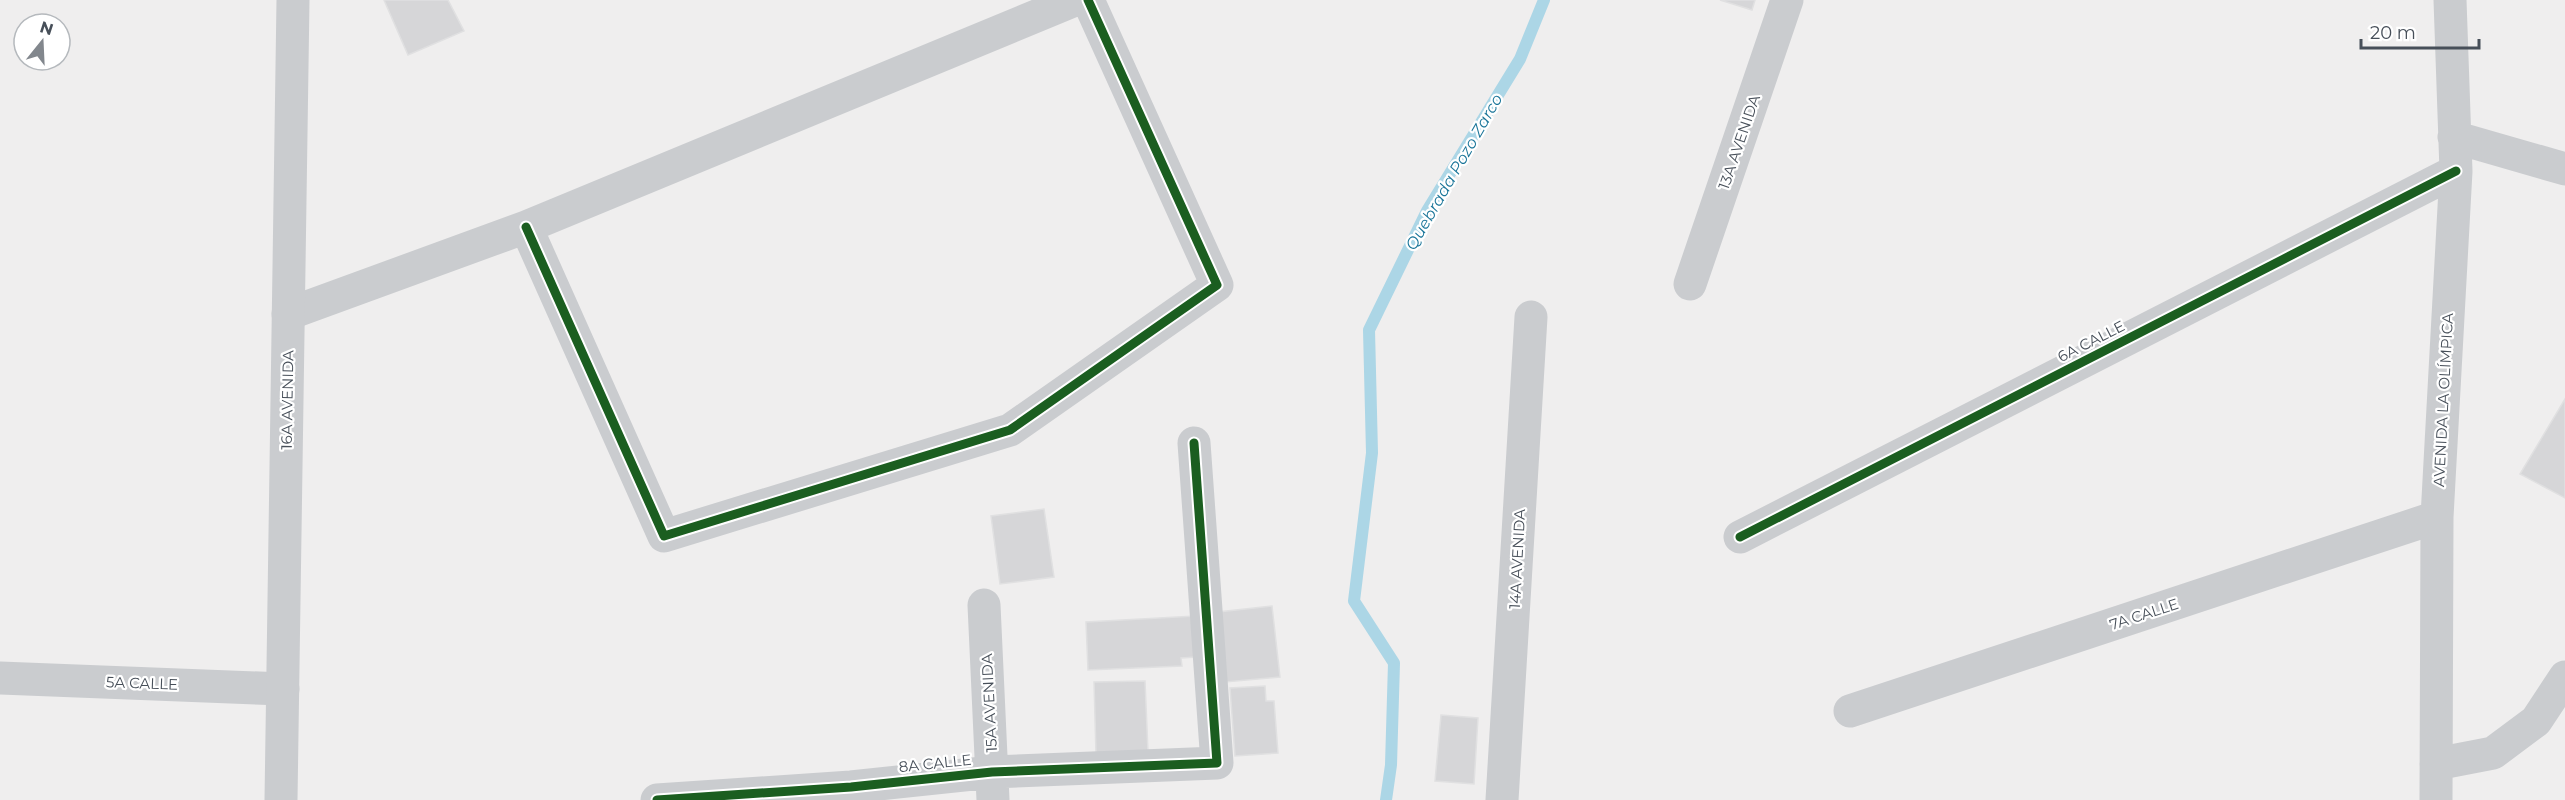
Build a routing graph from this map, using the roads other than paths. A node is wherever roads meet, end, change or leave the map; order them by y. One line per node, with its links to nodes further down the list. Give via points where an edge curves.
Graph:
1 (292, 0): 11 (street, 16A AVENIDA)
2 (1075, 0): 9 (street)
3 (1088, 0): 9 (street, via 1217,285 1010,430 664,536)
4 (1787, 0): 10 (street, 13A AVENIDA)
5 (2450, 0): 6 (street, AVENIDA LA OLÍMPICA)
6 (2454, 137): 7 (street); 8 (street, AVENIDA LA OLÍMPICA)
7 (2565, 169)
8 (2456, 171): 14 (street, AVENIDA LA OLÍMPICA); 15 (street, 6A CALLE)
9 (526, 227): 11 (street)
10 (1690, 284)
11 (288, 314): 19 (street, 16A AVENIDA)
12 (1531, 317): 25 (street, 14A AVENIDA)
13 (1194, 443): 22 (street, 8A CALLE, via 1217,763)
14 (2437, 517): 20 (street, 7A CALLE); 21 (street, AVENIDA LA OLÍMPICA)
15 (1740, 537)
16 (984, 605): 22 (street, 15A AVENIDA)
17 (0, 678): 19 (street, 5A CALLE)
18 (2565, 678): 21 (street, via 2536,721 2493,753)
19 (283, 689): 23 (street, 16A AVENIDA)
20 (1850, 711)
21 (2436, 764): 26 (street, AVENIDA LA OLÍMPICA)
22 (993, 786): 24 (street, 8A CALLE, via 850,787)
23 (281, 800)
24 (657, 800)
25 (1502, 800)
26 (2436, 800)

